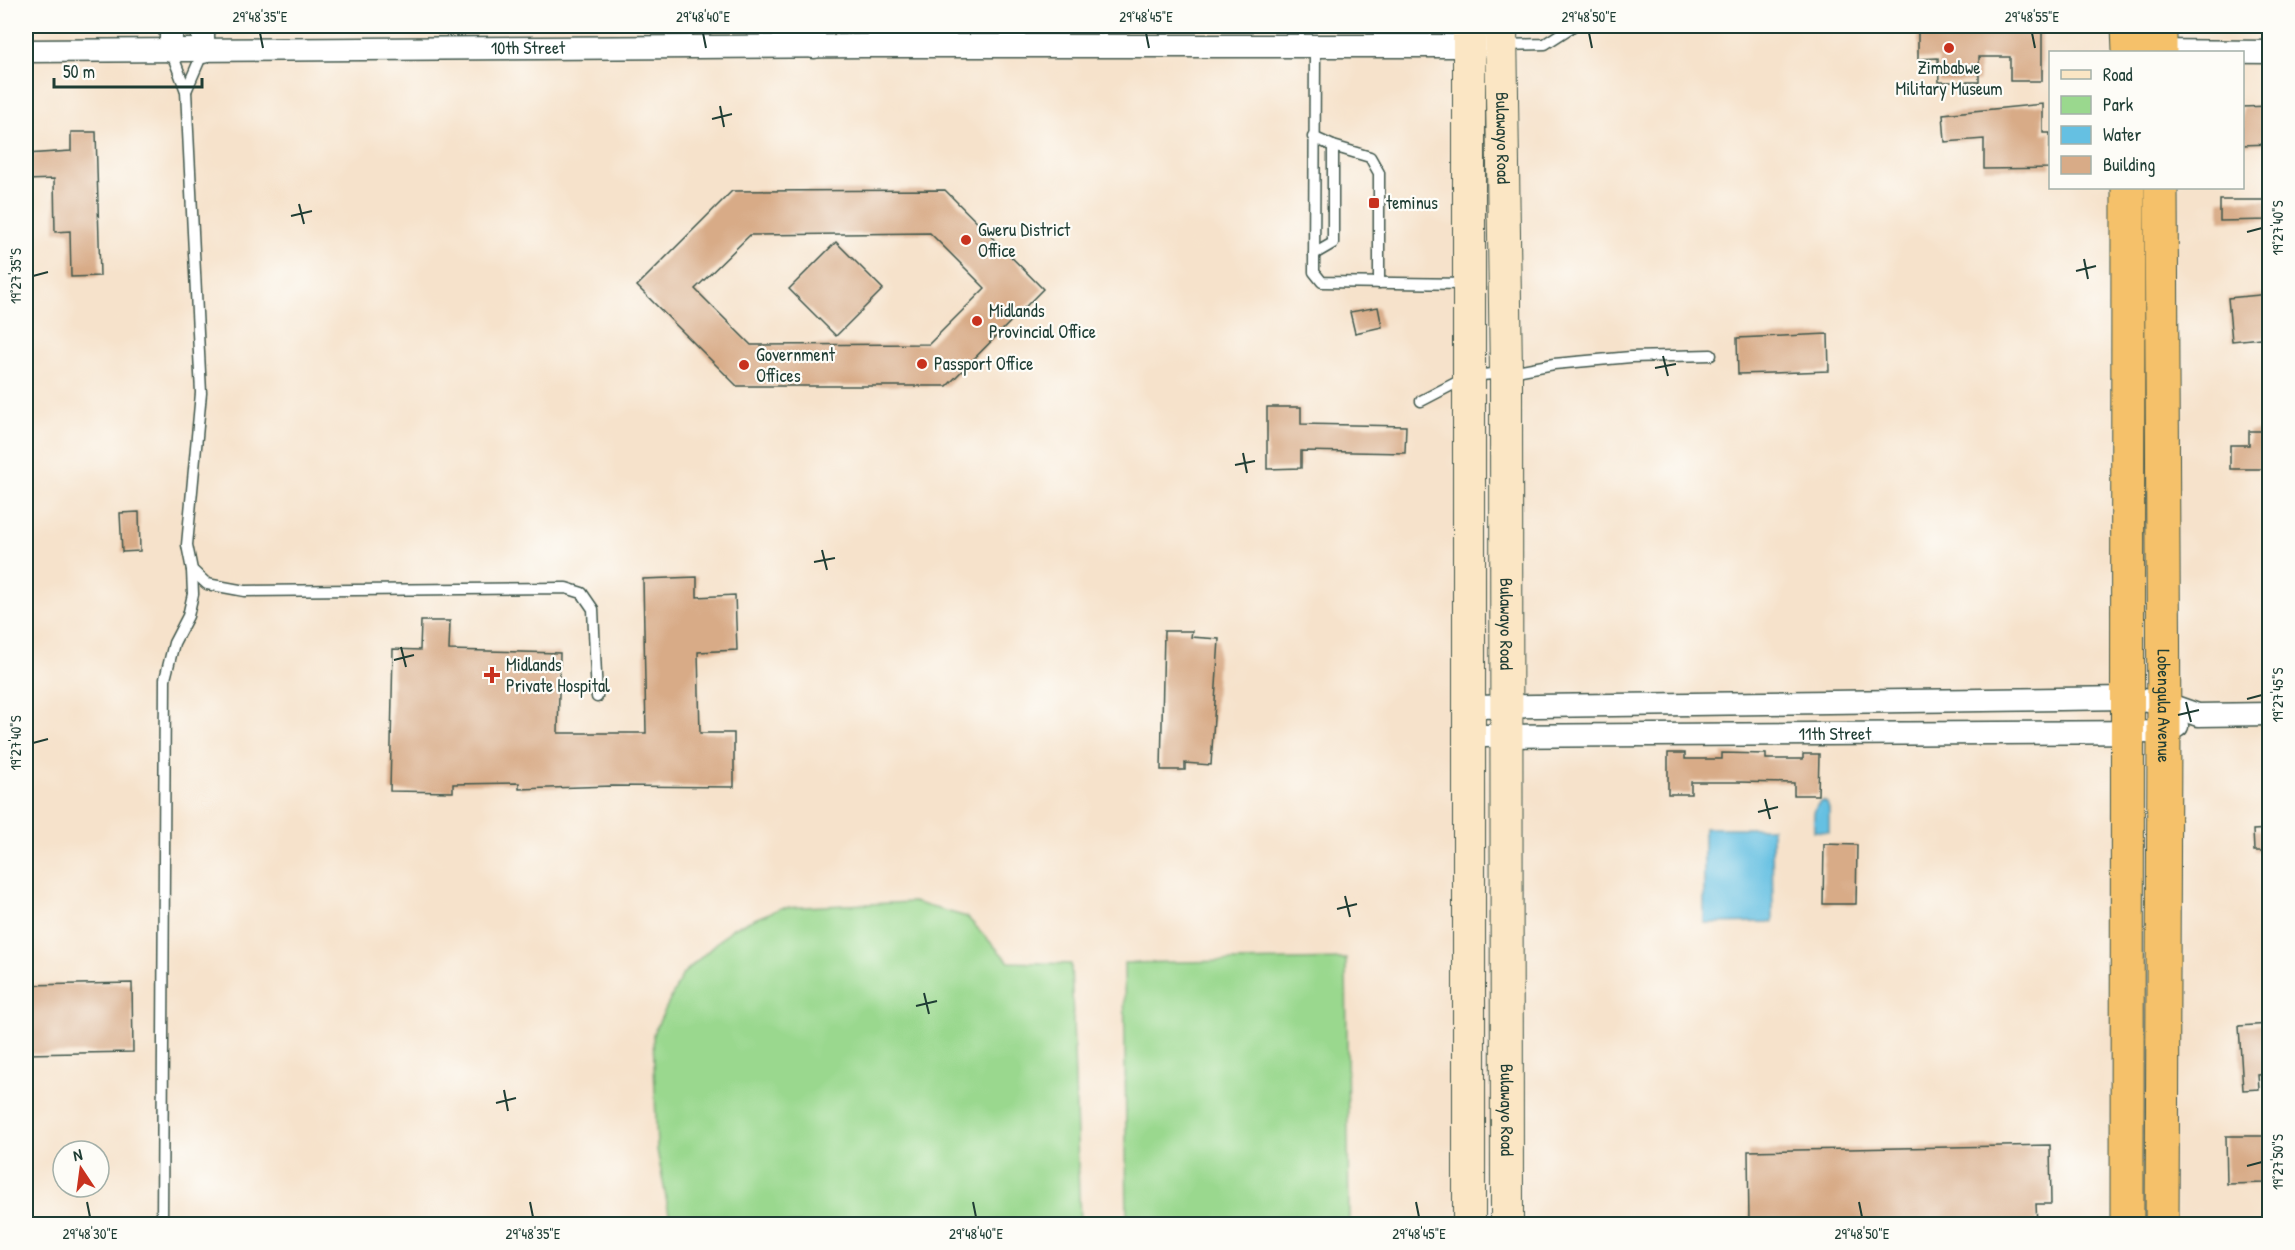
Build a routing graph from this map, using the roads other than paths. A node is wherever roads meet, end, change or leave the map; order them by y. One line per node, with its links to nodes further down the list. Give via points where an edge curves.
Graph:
1 (171, 26): 12 (street)
2 (203, 26): 15 (street)
3 (1573, 26): 5 (lane, via 1545,44)
4 (2160, 26): 14 (highway)
5 (1501, 35): 8 (street, 10th Street); 27 (street, Bulawayo Road)
6 (814, 36): 7 (street, 10th Street); 15 (street, 10th Street)
7 (864, 36): 10 (street, 10th Street)
8 (1469, 36): 10 (street, 10th Street); 25 (street, Bulawayo Road)
9 (2128, 43): 13 (street)
10 (1315, 47): 19 (lane)
11 (26, 51): 12 (street, 10th Street)
12 (171, 51): 15 (street, 10th Street); 18 (lane)
13 (2156, 51)
14 (2160, 51)
15 (203, 52): 18 (lane)
16 (2244, 52): 17 (street)
17 (2270, 52)
18 (186, 91): 30 (lane, via 201,393 187,545)
19 (1313, 137): 20 (lane); 23 (lane)
20 (1333, 146): 23 (lane, via 1333,243); 24 (lane, via 1370,157 1379,173)
21 (2128, 189): 32 (highway, Lobengula Avenue)
22 (2161, 189): 34 (highway, Lobengula Avenue)
23 (1314, 254): 24 (lane, via 1314,272 1322,282)
24 (1379, 283): 25 (lane)
25 (1467, 284): 28 (street, Bulawayo Road)
26 (1711, 355): 27 (lane, via 1631,357)
27 (1506, 373): 28 (lane); 35 (street, Bulawayo Road)
28 (1470, 376): 29 (lane); 36 (street, Bulawayo Road)
29 (1421, 401)
30 (192, 570): 31 (lane, via 207,584 244,591 566,588 582,593 593,609); 38 (lane, via 193,594 188,616 174,643 165,679)
31 (597, 697)
32 (2127, 698): 34 (street, 11th Street); 35 (street, 11th Street); 37 (highway, Lobengula Avenue)
33 (2270, 714): 34 (street, 11th Street)
34 (2164, 718): 37 (street, 11th Street); 42 (highway, Lobengula Avenue)
35 (1508, 721): 36 (street, 11th Street); 37 (street, 11th Street); 40 (street, Bulawayo Road)
36 (1469, 722): 39 (street, Bulawayo Road)
37 (2127, 732): 41 (highway, Lobengula Avenue)
38 (162, 1224)
39 (1468, 1224)
40 (1508, 1224)
41 (2127, 1224)
42 (2162, 1224)

